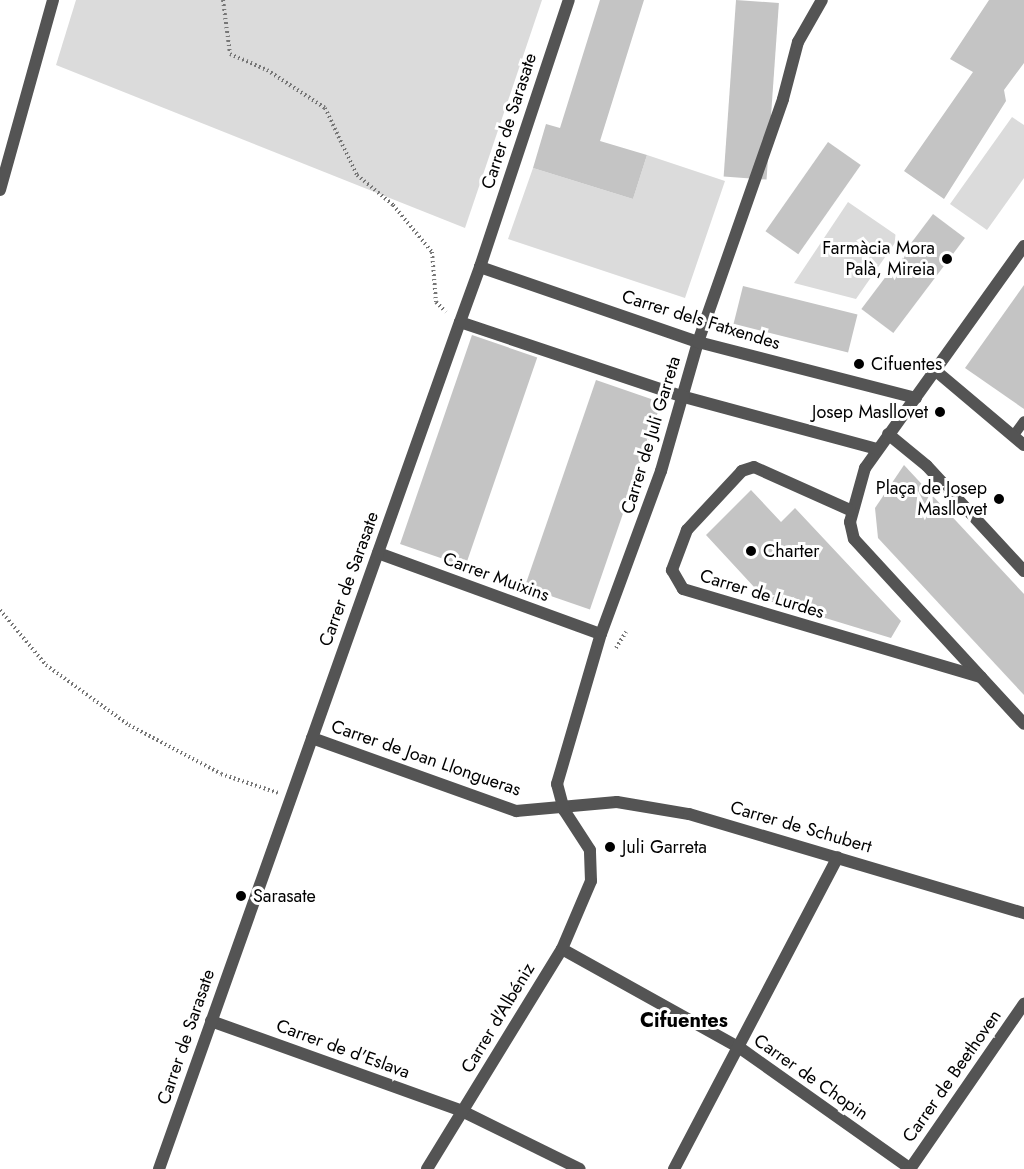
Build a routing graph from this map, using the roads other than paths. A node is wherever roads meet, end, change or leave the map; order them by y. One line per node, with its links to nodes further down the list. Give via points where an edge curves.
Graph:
1 (53, 0): 4 (street)
2 (569, 0): 6 (street, Carrer de Sarasate)
3 (822, 0): 8 (street, Carrer de Juli Garreta, via 798,42 783,99)
4 (0, 190)
5 (1024, 246): 9 (street)
6 (480, 267): 7 (street, Carrer de Sarasate); 8 (street, Carrer dels Fatxendes)
7 (460, 322): 10 (street); 18 (street, Carrer de Sarasate)
8 (698, 342): 10 (street, Carrer de Juli Garreta); 11 (street, Carrer dels Fatxendes)
9 (936, 371): 11 (street); 14 (street)
10 (684, 397): 16 (street); 20 (street, Carrer de Juli Garreta)
11 (916, 398): 13 (street)
12 (1024, 421): 14 (lane)
13 (888, 434): 16 (street); 19 (street, via 927,466)
14 (1014, 435): 15 (street)
15 (1024, 445)
16 (877, 449): 17 (street)
17 (850, 516): 21 (street, via 854,539); 21 (street, Carrer de Lurdes, via 754,467 742,471 687,530 672,570 683,589)
18 (378, 554): 20 (street, Carrer Muixins); 23 (street, Carrer de Sarasate)
19 (1024, 572)
20 (601, 634): 24 (street, Carrer de Juli Garreta, via 557,784)
21 (982, 678): 22 (street)
22 (1024, 724)
23 (312, 738): 24 (street, Carrer de Joan Llongueras, via 516,811); 30 (street, Carrer de Sarasate)
24 (564, 810): 25 (street, Carrer de Schubert, via 617,802 689,814); 26 (street, Carrer de Juli Garreta, via 590,850)
25 (838, 857): 27 (street, Carrer de Schubert); 31 (street)
26 (591, 880): 28 (street, Carrer d'Albéniz)
27 (1024, 913)
28 (562, 949): 31 (street, Carrer de Chopin); 32 (street, Carrer d'Albéniz)
29 (1024, 1004): 37 (street, Carrer de Beethoven)
30 (211, 1021): 32 (street, Carrer de d'Eslava); 33 (street, Carrer de Sarasate)
31 (740, 1048): 36 (street); 37 (street, Carrer de Chopin)
32 (462, 1111): 34 (street, Carrer d'Albéniz); 35 (street, Carrer de d'Eslava)
33 (159, 1169)
34 (427, 1169)
35 (580, 1169)
36 (674, 1169)
37 (910, 1169)

